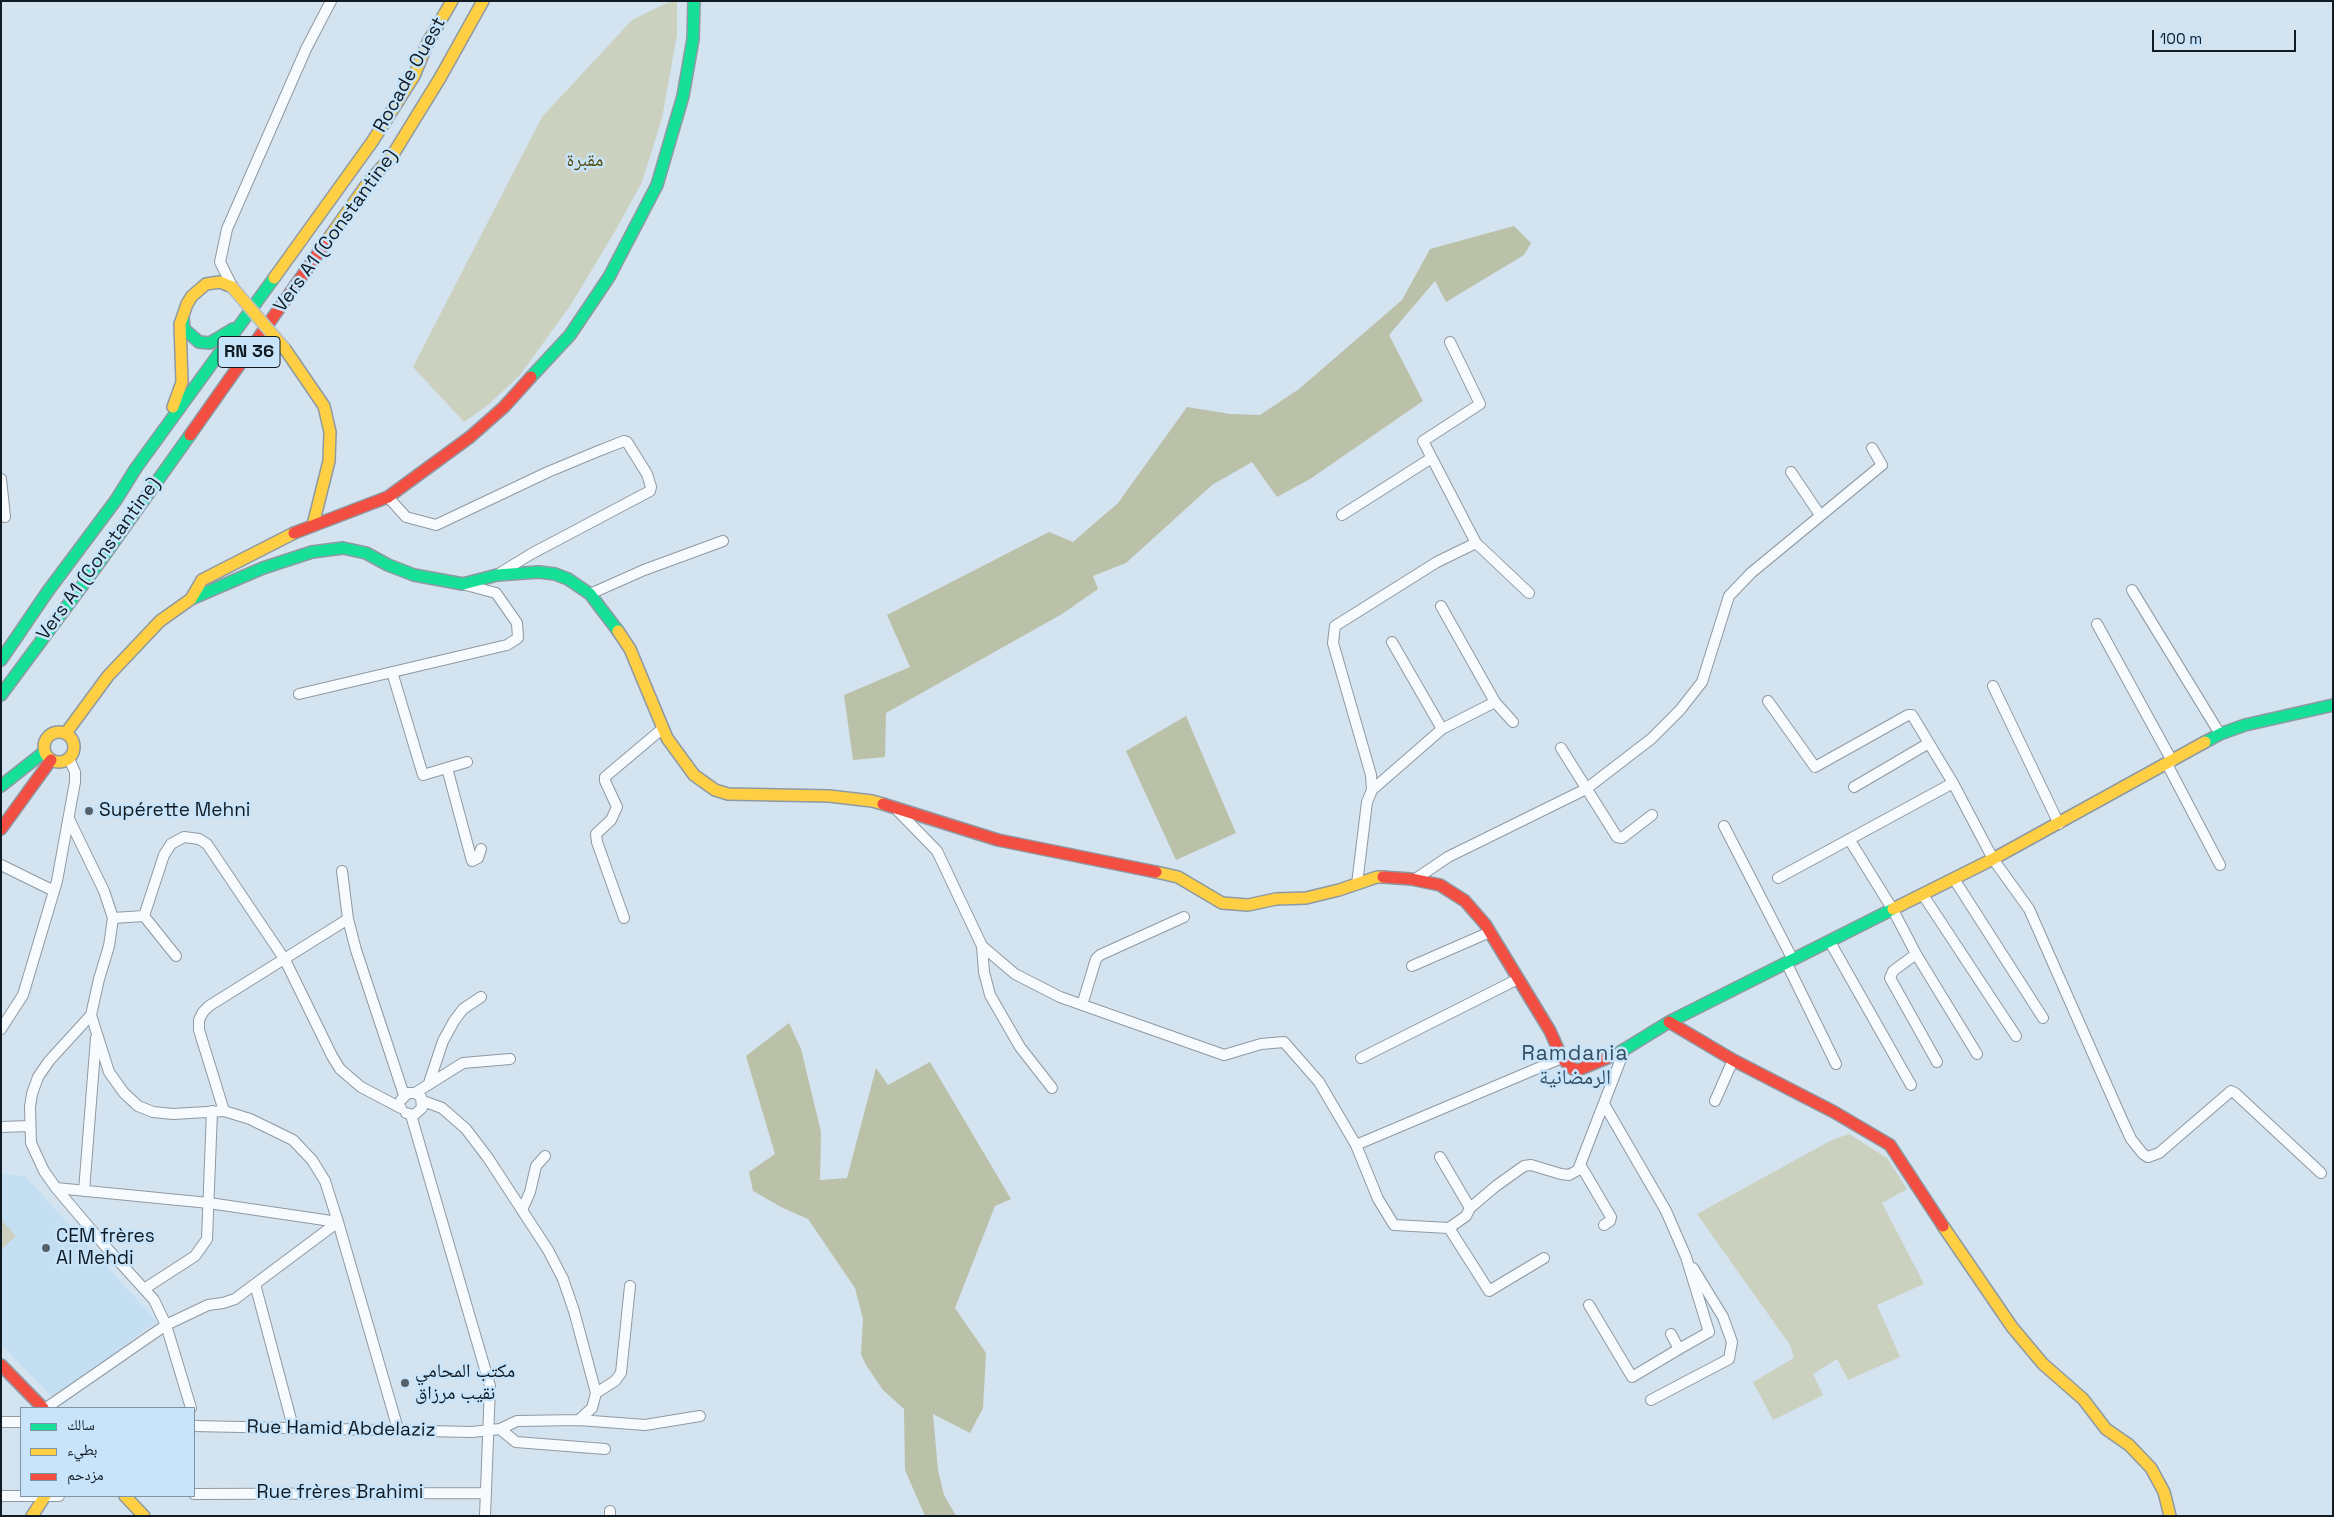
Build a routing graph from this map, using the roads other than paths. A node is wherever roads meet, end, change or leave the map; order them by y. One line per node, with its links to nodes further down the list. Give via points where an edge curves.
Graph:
1 (331, 1): 9 (street, via 306,48 227,229)
2 (452, 1): 13 (main road, Rocade Ouest, via 428,42 414,76 372,142)
3 (483, 1): 8 (main road, Vers A1 (Constantine) / RN 36)
4 (494, 1): 6 (main road)
5 (694, 1): 20 (main road, via 693,39 683,96 668,151 657,185 609,277 570,335 504,407 470,437)
6 (466, 56)
7 (457, 72): 8 (main road)
8 (413, 123): 40 (main road, Vers A1 (Constantine) / RN 36)
9 (220, 262): 10 (street, via 218,271); 11 (street)
10 (206, 284): 11 (main road, via 220,282); 12 (main road, via 192,296)
11 (232, 287): 24 (main road, bridge, via 285,349 324,406 330,432 329,461)
12 (183, 314): 13 (main road, via 184,329 199,342 210,343); 15 (main road, via 180,324 182,382)
13 (245, 317): 15 (main road, Rocade Ouest)
14 (1450, 342): 17 (street, via 1480,404 1423,441)
15 (161, 436): 36 (main road, Rocade Ouest)
16 (1872, 448): 22 (street, via 1882,465)
17 (1430, 458): 21 (street); 26 (street)
18 (1791, 472): 22 (street)
19 (1, 479): 23 (street)
20 (388, 497): 24 (main road); 27 (street, via 406,517 436,525 548,472 627,442 647,474 650,491)
21 (1342, 515)
22 (1820, 515): 59 (street, via 1728,596 1702,682 1680,710 1651,739)
23 (5, 517)
24 (313, 525): 32 (main road, via 202,580)
25 (723, 541): 31 (street)
26 (1476, 542): 30 (street); 60 (street, via 1437,562 1335,626 1333,643 1371,776)
27 (497, 575): 28 (main road); 31 (main road, via 555,574)
28 (463, 584): 32 (main road, via 414,575 388,566 366,553 343,548 312,552); 37 (street, via 496,593 516,623 518,638 507,645)
29 (2132, 590): 48 (street)
30 (1529, 593)
31 (590, 594): 45 (main road, via 630,648)
32 (191, 599): 47 (main road, via 160,621 133,648)
33 (1441, 606): 42 (street)
34 (2097, 624): 54 (street)
35 (1392, 642): 46 (street)
36 (1, 660)
37 (392, 672): 39 (street); 55 (street, via 423,775)
38 (1993, 686): 64 (street)
39 (300, 694)
40 (1, 695)
41 (1768, 701): 49 (street, via 1815,767 1908,715 1912,715)
42 (1495, 702): 44 (street); 46 (street)
43 (2333, 705): 48 (main road, via 2245,725)
44 (1513, 722)
45 (662, 729): 61 (main road, via 694,775 715,790 728,794 829,796 872,801); 83 (street, via 619,763 605,781 617,807 611,820 596,834 596,842)
46 (1442, 729): 60 (street)
47 (66, 733): 51 (main road, via 56,732 48,737 45,741); 52 (main road, via 74,746)
48 (2220, 734): 54 (main road)
49 (1929, 743): 56 (street); 58 (street)
50 (1561, 748): 59 (street)
51 (48, 756): 52 (main road, via 60,762); 57 (main road); 66 (main road)
52 (69, 759): 63 (street, via 75,777)
53 (467, 762): 55 (street)
54 (2170, 762): 64 (main road); 71 (street)
55 (447, 768): 68 (street, via 472,861 478,858)
56 (1954, 783): 67 (street); 69 (street)
57 (1, 786)
58 (1854, 787)
59 (1586, 789): 62 (street, via 1618,838); 75 (street, via 1448,857)
60 (1372, 790): 76 (street)
61 (894, 808): 76 (main road, via 998,840 1178,877 1222,903 1248,905 1276,899 1306,898); 87 (street, via 937,851)
62 (1652, 815)
63 (69, 819): 77 (street); 82 (street, via 104,891)
64 (2060, 824): 69 (main road)
65 (1724, 826): 91 (street)
66 (1, 830)
67 (1849, 839): 73 (street); 79 (street)
68 (481, 849)
69 (1993, 859): 74 (main road); 127 (street, via 2029,909 2131,1139 2143,1154 2160,1153 2231,1091)
70 (1, 865): 77 (street)
71 (2220, 865)
72 (342, 871): 84 (street)
73 (1778, 878)
74 (1954, 879): 78 (main road); 97 (street)
75 (1414, 880): 76 (main road, via 1377,878); 85 (main road, via 1440,885 1465,901)
76 (1357, 884)
77 (54, 890): 99 (street, via 23,995)
78 (1923, 895): 79 (main road); 101 (street)
79 (1893, 910): 86 (main road); 88 (street)
80 (144, 916): 82 (street); 89 (street); 90 (street, via 167,848 184,837 199,839 213,850)
81 (1184, 917): 95 (street, via 1100,955)
82 (113, 918): 96 (street)
83 (624, 918)
84 (348, 919): 90 (street); 113 (street, via 356,950)
85 (1490, 932): 92 (street); 93 (main road)
86 (1830, 942): 91 (main road); 111 (street)
87 (982, 946): 95 (street, via 1015,974); 112 (street, via 990,994 1020,1046)
88 (1916, 954): 103 (street); 108 (street, via 1893,971 1890,978)
89 (176, 956)
90 (286, 960): 117 (street, via 340,1069 361,1087); 118 (street, via 209,1006 199,1020 199,1030)
91 (1790, 962): 98 (main road); 109 (street)
92 (1412, 966)
93 (1518, 979): 104 (street); 105 (main road, via 1550,1030)
94 (481, 997): 110 (street, via 463,1009 454,1021 443,1041)
95 (1082, 1005): 123 (street, via 1224,1055 1262,1044 1284,1042 1319,1082)
96 (91, 1015): 100 (street); 121 (street, via 38,1077 32,1094)
97 (2043, 1018)
98 (1669, 1022): 102 (main road); 107 (main road)
99 (1, 1029)
100 (96, 1032): 119 (street, via 110,1072 124,1093 138,1106 173,1114); 129 (street)
101 (2016, 1036)
102 (1624, 1051): 105 (main road, via 1578,1070 1573,1070); 116 (street)
103 (1977, 1054)
104 (1361, 1058)
105 (1562, 1058): 123 (street)
106 (510, 1059): 110 (street, via 463,1063)
107 (1733, 1060): 115 (street); 170 (main road, via 1834,1112 1890,1146 2012,1326 2044,1364 2084,1399 2106,1429 2129,1445 2152,1468 2164,1492)
108 (1937, 1062)
109 (1836, 1064)
110 (429, 1084): 113 (street)
111 (1911, 1085)
112 (1052, 1088)
113 (410, 1094): 114 (street); 117 (street, via 401,1101)
114 (423, 1101): 120 (street, via 420,1111); 132 (street, via 442,1108 466,1129)
115 (1715, 1101)
116 (1604, 1104): 126 (street); 136 (street, via 1666,1211)
117 (402, 1108): 120 (street)
118 (224, 1111): 119 (street); 133 (street, via 250,1118 293,1140 312,1160 325,1181)
119 (212, 1112): 130 (street)
120 (411, 1115): 159 (street, via 490,1386)
121 (30, 1126): 122 (street); 128 (street, via 35,1155)
122 (1, 1127)
123 (1356, 1146): 135 (street, via 1378,1198 1394,1225)
124 (545, 1156): 132 (street, via 536,1166)
125 (1440, 1157): 131 (street)
126 (1581, 1166): 131 (street, via 1569,1175 1524,1166); 134 (street, via 1611,1217)
127 (2320, 1173)
128 (56, 1188): 129 (street); 140 (street)
129 (84, 1191): 130 (street)
130 (209, 1203): 133 (street); 140 (street, via 207,1239 203,1248)
131 (1470, 1208): 135 (street, via 1466,1216)
132 (522, 1210): 146 (street, via 563,1279)
133 (338, 1222): 138 (street); 158 (street)
134 (1604, 1226)
135 (1448, 1228): 137 (street, via 1489,1291)
136 (1686, 1257): 144 (street, via 1709,1332); 147 (street, via 1723,1317 1732,1342 1729,1359)
137 (1544, 1258)
138 (255, 1284): 142 (street, via 235,1299 208,1305); 156 (street)
139 (630, 1286): 146 (street, via 621,1373)
140 (144, 1289): 142 (street)
141 (1589, 1305): 144 (street, via 1632,1377)
142 (166, 1325): 149 (street); 150 (street)
143 (1671, 1334): 144 (street)
144 (1679, 1349)
145 (1, 1365): 148 (main road)
146 (596, 1393): 152 (street, via 592,1408)
147 (1651, 1400)
148 (44, 1407)
149 (46, 1407)
150 (191, 1407)
151 (700, 1416): 152 (street, Rue Hamid Abdelaziz, via 645,1425)
152 (578, 1420): 157 (street, Rue Hamid Abdelaziz, via 516,1421)
153 (1, 1422): 154 (street)
154 (20, 1422)
155 (195, 1424): 156 (street, Rue Hamid Abdelaziz)
156 (293, 1427): 158 (street, Rue Hamid Abdelaziz)
157 (500, 1428): 159 (street, Rue Hamid Abdelaziz); 160 (street, via 516,1442)
158 (398, 1429): 159 (street, Rue Hamid Abdelaziz)
159 (489, 1430): 161 (street)
160 (605, 1449)
161 (486, 1493): 162 (street, Rue frères Brahimi); 169 (street)
162 (195, 1494)
163 (1, 1496): 164 (street)
164 (20, 1496)
165 (44, 1497): 167 (main road)
166 (126, 1497): 168 (main road)
167 (32, 1516)
168 (144, 1516)
169 (485, 1516)
170 (2170, 1516)

